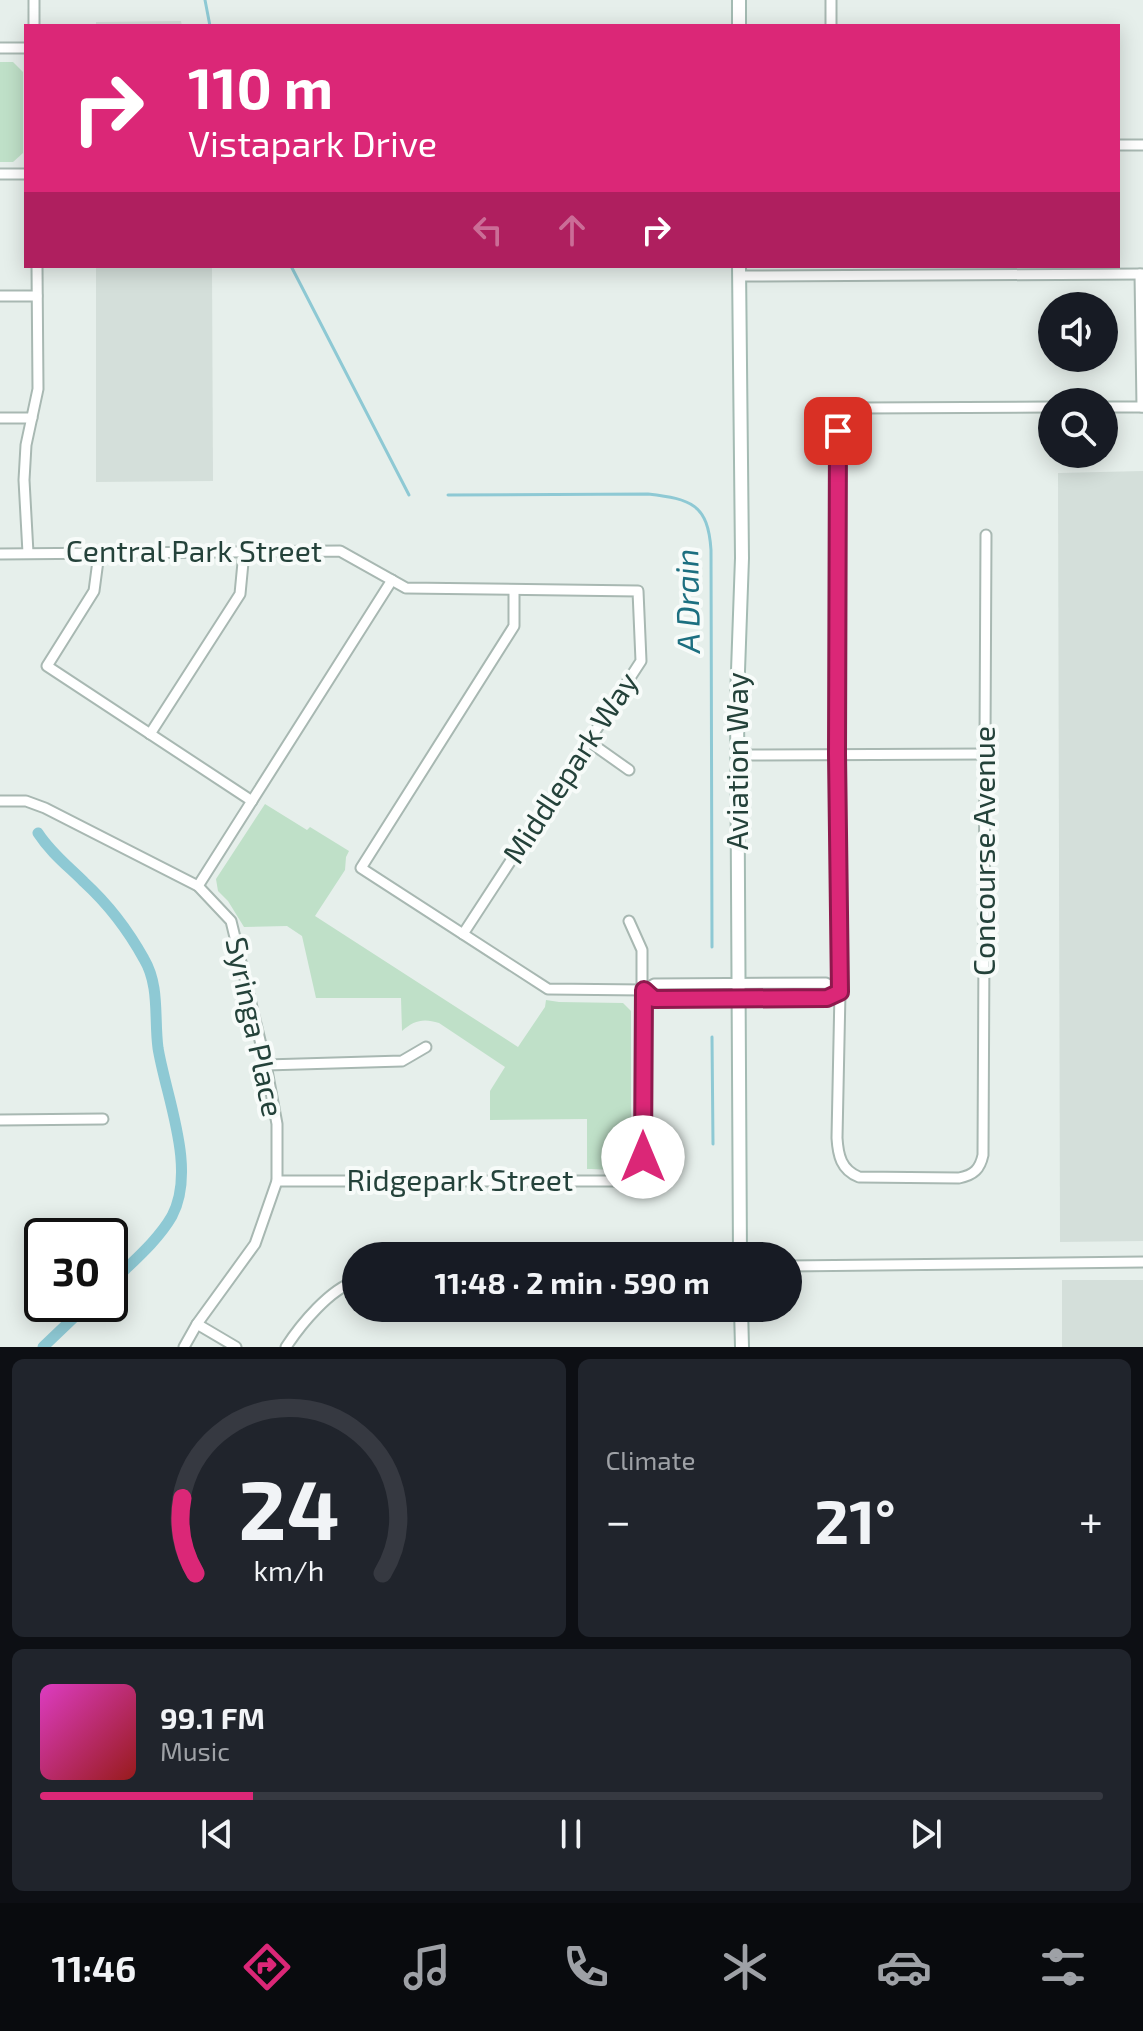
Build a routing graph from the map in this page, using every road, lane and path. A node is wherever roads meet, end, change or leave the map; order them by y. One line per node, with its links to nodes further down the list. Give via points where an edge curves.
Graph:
1 (34, 0): 4 (street)
2 (739, 0): 5 (street)
3 (831, 0): 6 (street)
4 (34, 24)
5 (739, 24)
6 (831, 24)
7 (0, 48): 8 (street)
8 (24, 48)
9 (1120, 145): 10 (street)
10 (1143, 145)
11 (0, 174): 12 (street)
12 (24, 174)
13 (37, 268): 19 (street)
14 (1071, 270): 16 (street); 17 (street)
15 (739, 271): 16 (street); 37 (street, Aviation Way, via 742,558)
16 (832, 271)
17 (1142, 274): 22 (street)
18 (0, 296): 19 (street)
19 (37, 296): 24 (street, via 38,389)
20 (1038, 407): 35 (street, via 862,408 846,414 838,431)
21 (1118, 407): 22 (street)
22 (1143, 407)
23 (0, 418): 24 (street)
24 (32, 418): 27 (street, via 24,480)
25 (986, 535): 36 (street, Concourse Avenue)
26 (244, 552): 28 (street, Central Park Street); 30 (street, Central Park Street, via 340,551); 33 (street, via 240,594)
27 (28, 553): 28 (street, Central Park Street); 29 (street, Central Park Street)
28 (99, 553): 33 (street, via 94,591 47,666)
29 (0, 554)
30 (392, 580): 31 (street, Central Park Street, via 406,588); 40 (street)
31 (514, 590): 32 (street, Central Park Street); 43 (street, via 514,626 361,868)
32 (638, 591): 34 (street, Middlepark Way, via 641,661)
33 (150, 734): 40 (street)
34 (588, 741): 38 (street); 43 (street, Middlepark Way)
35 (837, 754): 36 (street); 37 (street); 46 (street)
36 (986, 754): 46 (street, Concourse Avenue, via 985,1140 980,1166 970,1176 859,1177 844,1166 837,1138)
37 (737, 755): 44 (street, Aviation Way)
38 (629, 770)
39 (0, 801): 41 (street, Syringa Place, via 45,808)
40 (252, 801): 41 (street)
41 (198, 886): 49 (street, Syringa Place, via 231,921)
42 (629, 921): 45 (street, via 642,950)
43 (463, 934): 45 (street, via 548,989)
44 (738, 983): 45 (street, via 654,984); 46 (street, via 826,983); 47 (street, Aviation Way)
45 (644, 990): 47 (street, via 654,999); 52 (street, Ridgepark Street, via 642,1181)
46 (840, 992): 47 (street, via 827,998)
47 (738, 998): 53 (street, Aviation Way)
48 (426, 1047): 49 (street, via 402,1061)
49 (266, 1065): 52 (street, Syringa Place, via 277,1124)
50 (103, 1119): 51 (street)
51 (0, 1120)
52 (277, 1181): 58 (street, Syringa Place, via 255,1244)
53 (740, 1242)
54 (1143, 1262): 55 (street)
55 (802, 1266)
56 (342, 1286): 61 (street, via 302,1323)
57 (741, 1322): 62 (street)
58 (197, 1324): 59 (street, Syringa Place); 60 (street)
59 (184, 1347)
60 (236, 1347)
61 (286, 1347)
62 (742, 1347)

